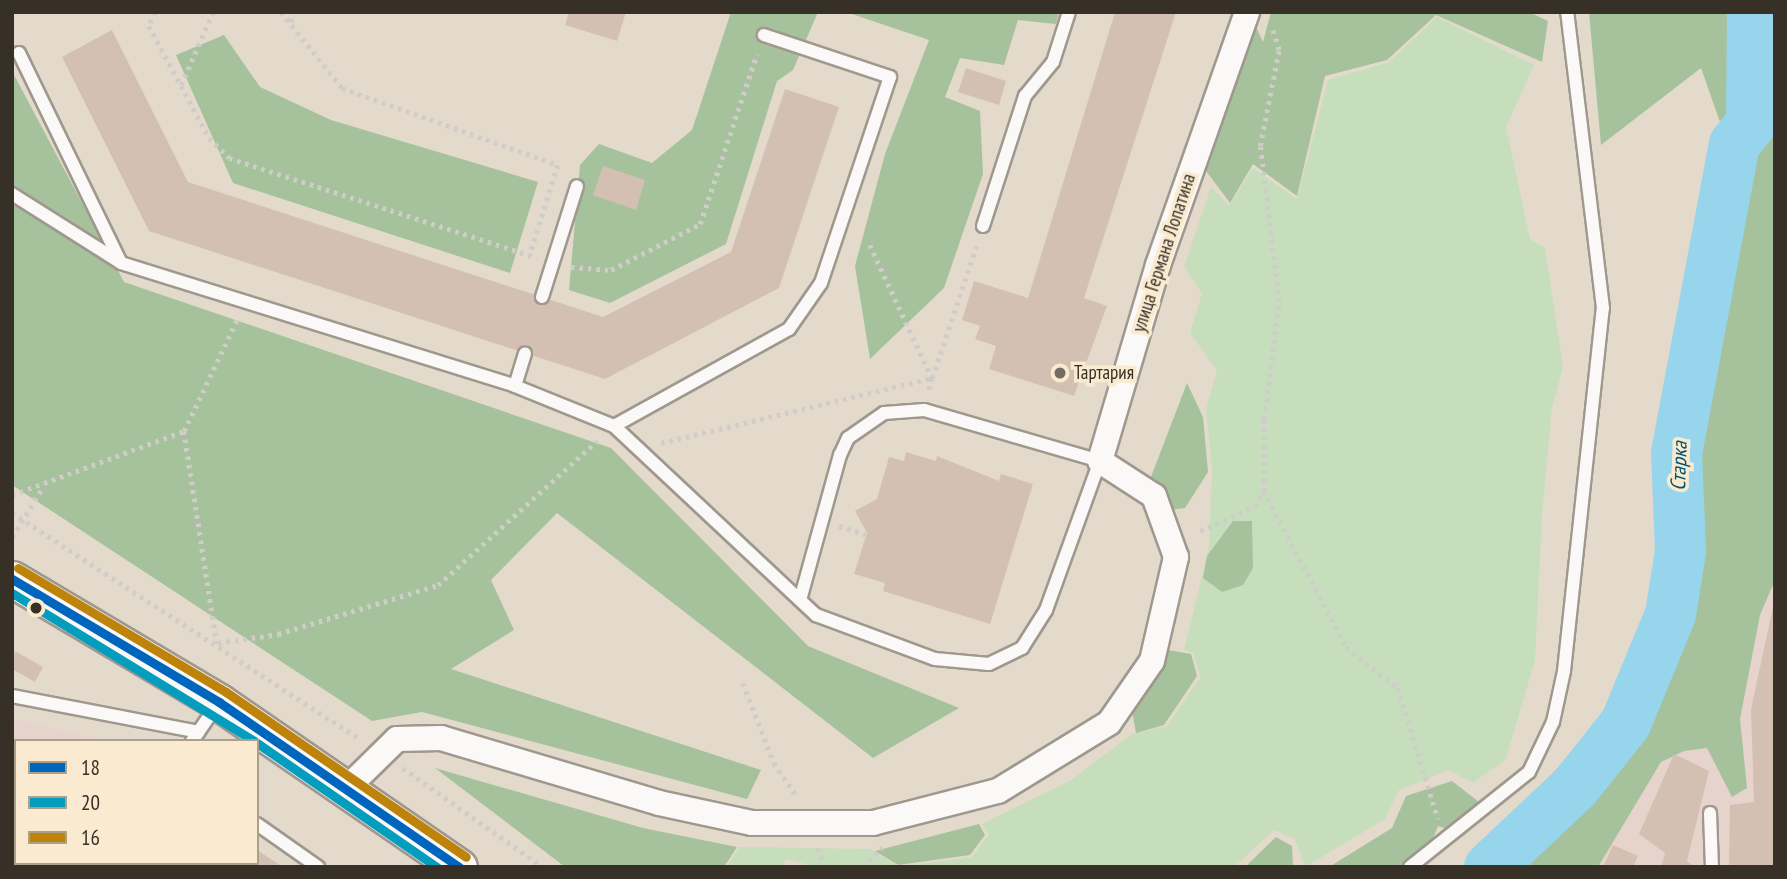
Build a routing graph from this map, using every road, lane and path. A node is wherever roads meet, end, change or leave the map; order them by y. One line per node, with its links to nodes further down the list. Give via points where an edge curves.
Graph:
1 (155, 12): 12 (path, via 149,26)
2 (213, 12): 12 (path)
3 (281, 12): 9 (path)
4 (294, 12): 9 (path)
5 (1069, 12): 15 (lane, via 1054,62 1025,96)
6 (1247, 12): 29 (street, улица Германа Лопатина, via 1158,265)
7 (1265, 12): 31 (path, via 1279,50 1260,146 1279,302 1264,419)
8 (1567, 12): 51 (lane, via 1604,308 1564,671 1553,722 1529,772)
9 (290, 23): 17 (path, via 342,88 558,165)
10 (764, 35): 18 (path, via 700,224 611,270); 26 (lane, via 890,77 821,283 807,312 789,329)
11 (19, 53): 19 (lane)
12 (181, 86): 17 (path, via 209,138 237,163)
13 (577, 186): 18 (lane)
14 (12, 194): 19 (lane)
15 (983, 226): 23 (path)
16 (870, 245): 23 (path)
17 (530, 255): 18 (path)
18 (553, 262): 20 (lane)
19 (121, 263): 21 (lane)
20 (542, 297)
21 (246, 301): 24 (lane); 27 (path)
22 (525, 353): 24 (lane)
23 (932, 378): 25 (path); 28 (path)
24 (514, 386): 26 (lane)
25 (924, 410): 29 (lane); 40 (lane, via 884,413 848,438)
26 (614, 426): 28 (lane); 41 (path, via 438,585 278,634)
27 (184, 431): 30 (path); 41 (path)
28 (637, 448): 40 (lane)
29 (1100, 461): 40 (lane, via 1046,610 1036,630 1009,657 989,664 935,659 835,626); 49 (street, via 1154,496 1170,527 1173,589 1152,661 1129,700 1075,749 985,794 873,823)
30 (44, 486): 32 (path); 34 (path)
31 (1264, 491): 36 (path, via 1255,506); 51 (path, via 1346,647 1398,688)
32 (12, 495)
33 (12, 513): 34 (path)
34 (22, 519): 38 (path); 41 (path)
35 (838, 526): 37 (path)
36 (1200, 531)
37 (866, 535)
38 (12, 537)
39 (12, 579): 44 (main road)
40 (800, 600)
41 (217, 643)
42 (743, 683): 49 (path, via 774,763)
43 (12, 696): 45 (lane)
44 (219, 702): 45 (lane); 46 (main road)
45 (197, 738)
46 (349, 786): 49 (street, via 397,739 441,738 659,803 752,823); 53 (main road)
47 (1710, 813): 57 (lane)
48 (259, 825): 52 (lane)
49 (810, 826): 54 (path)
50 (883, 841): 55 (path, via 881,853)
51 (1445, 841): 56 (lane)
52 (318, 867)
53 (459, 867)
54 (825, 867)
55 (863, 867)
56 (1410, 867)
57 (1712, 867)

